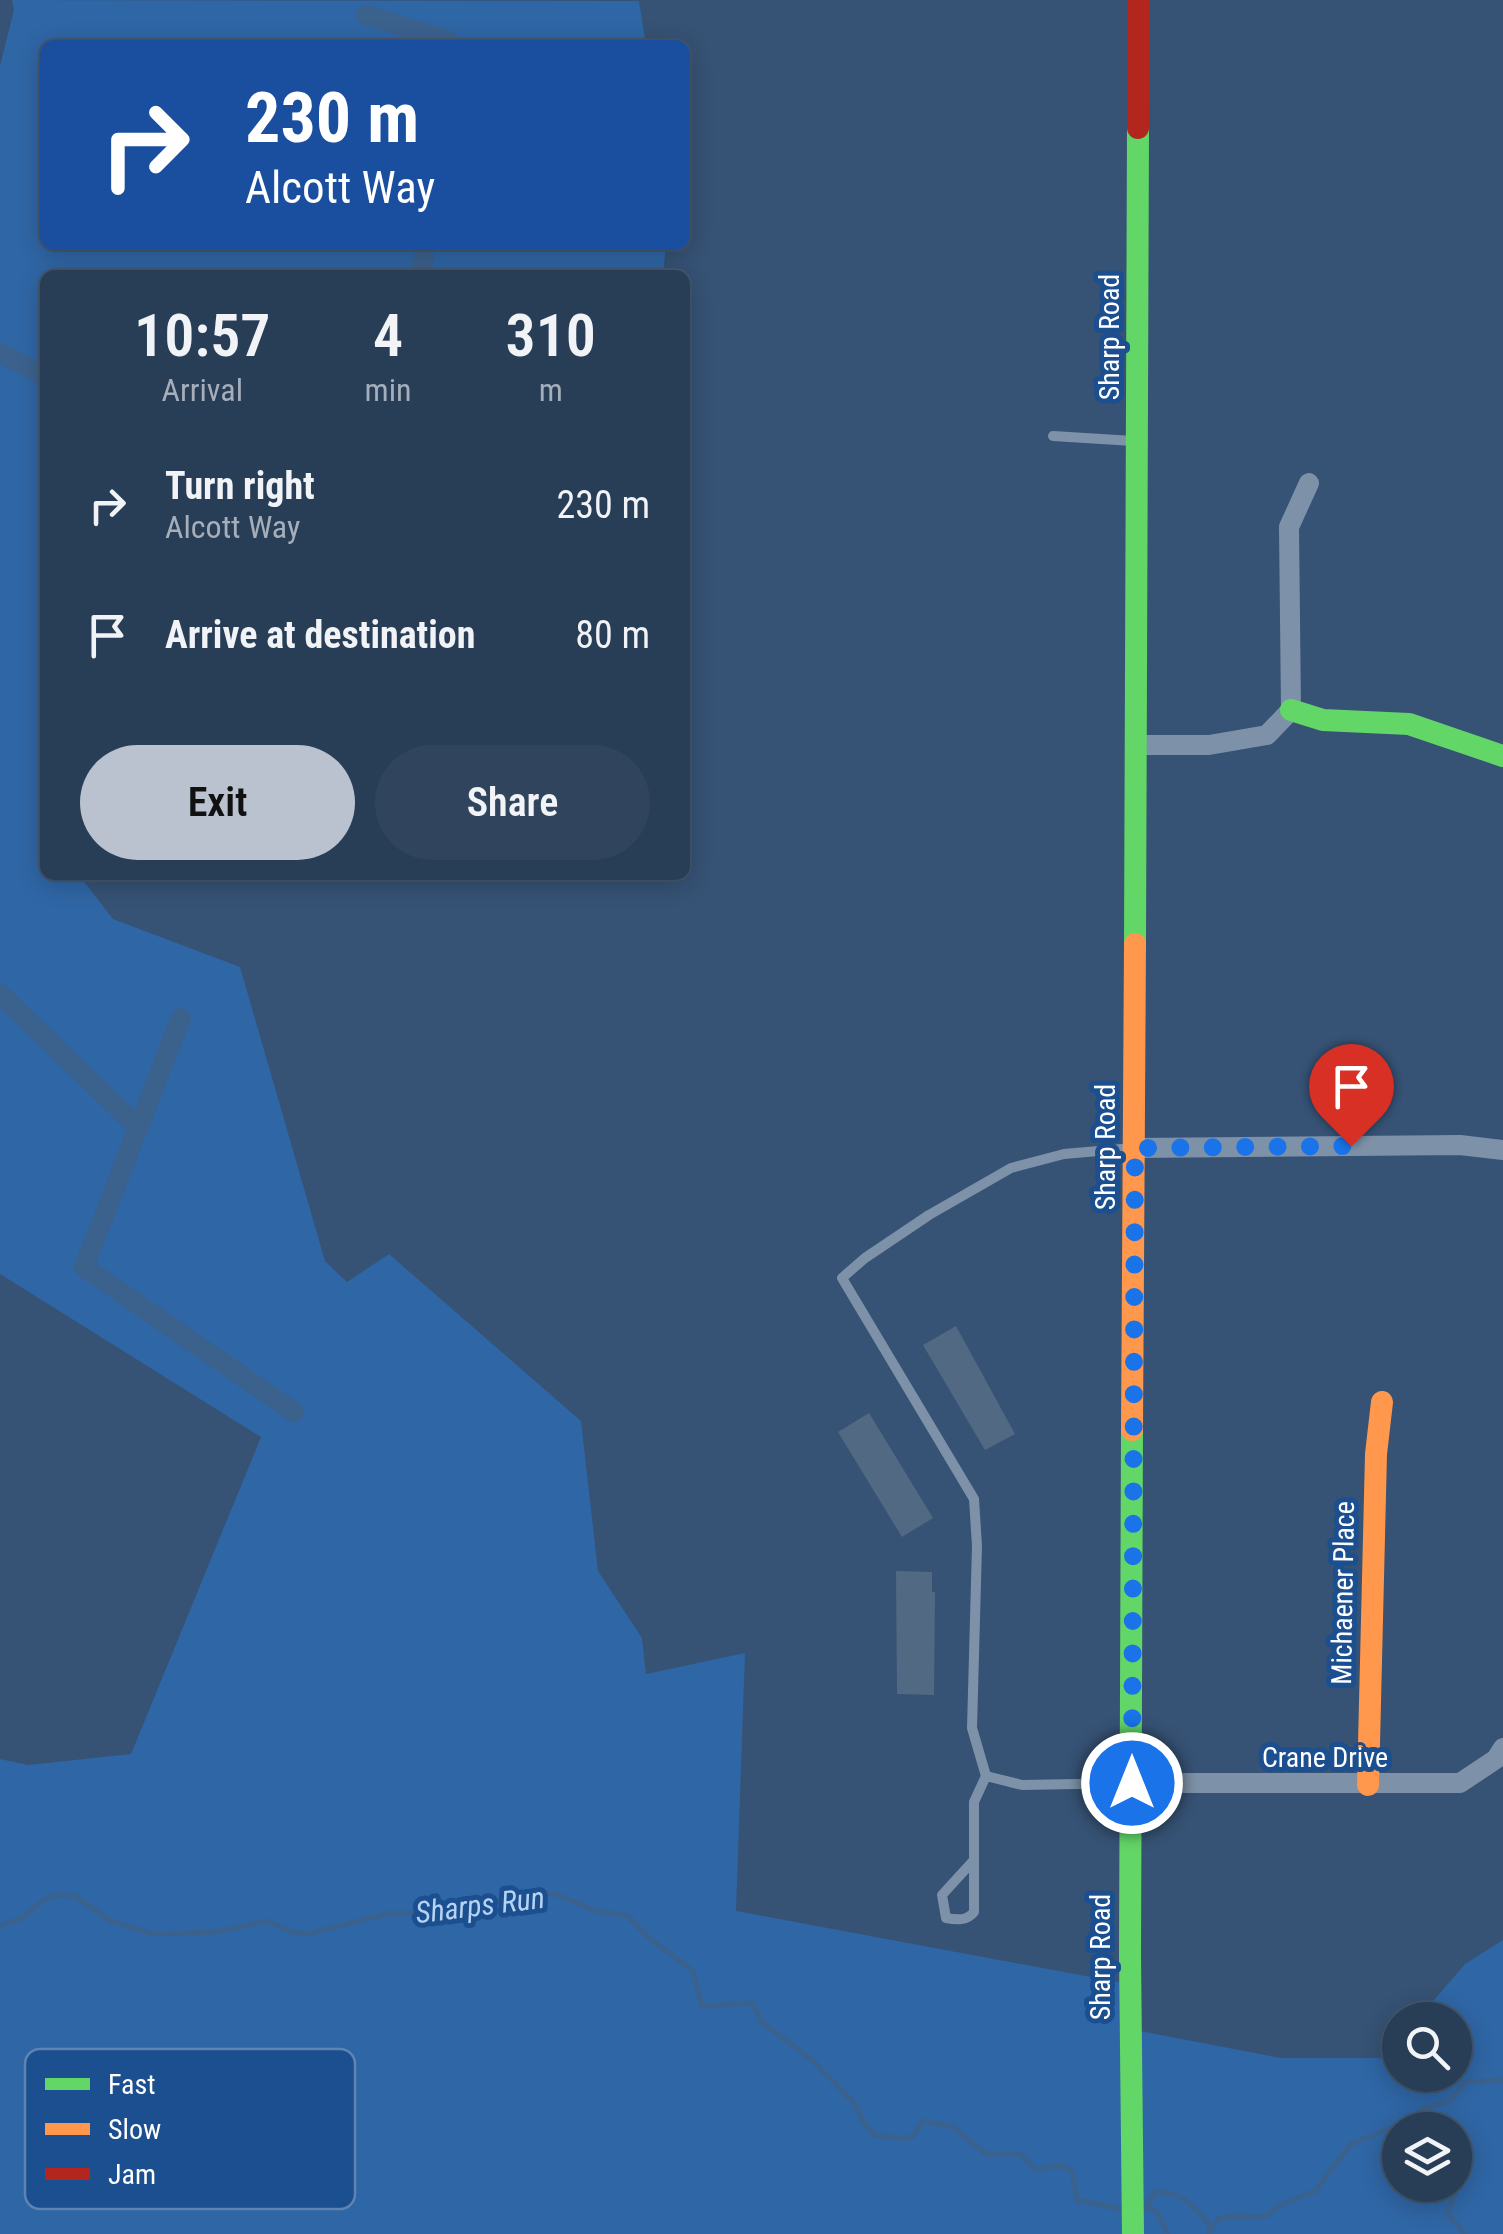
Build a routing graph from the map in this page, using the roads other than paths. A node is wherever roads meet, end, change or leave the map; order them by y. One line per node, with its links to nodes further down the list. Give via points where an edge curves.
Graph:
1 (1139, 0): 3 (street, Sharp Road)
2 (1053, 436): 3 (lane)
3 (1139, 441): 6 (street, Sharp Road)
4 (1309, 482): 5 (street, via 1290,526)
5 (1291, 710): 6 (street, via 1266,735 1209,745); 7 (street, via 1324,720 1409,724)
6 (1136, 745): 8 (street, Sharp Road)
7 (1503, 756)
8 (1135, 1148): 9 (street); 12 (lane, via 1064,1154 1011,1168 929,1215 842,1278 974,1499 972,1728); 13 (street, Sharp Road)
9 (1503, 1150)
10 (1382, 1402): 14 (street, Michaener Place)
11 (1503, 1748): 14 (street, Crane Drive, via 1460,1784)
12 (986, 1776): 13 (lane, via 1022,1784); 15 (lane, via 974,1802)
13 (1132, 1783): 14 (street, Crane Drive); 16 (street, Sharp Road)
14 (1368, 1785)
15 (974, 1860): 15 (lane, via 974,1912 946,1918 942,1895)
16 (1133, 2234)

